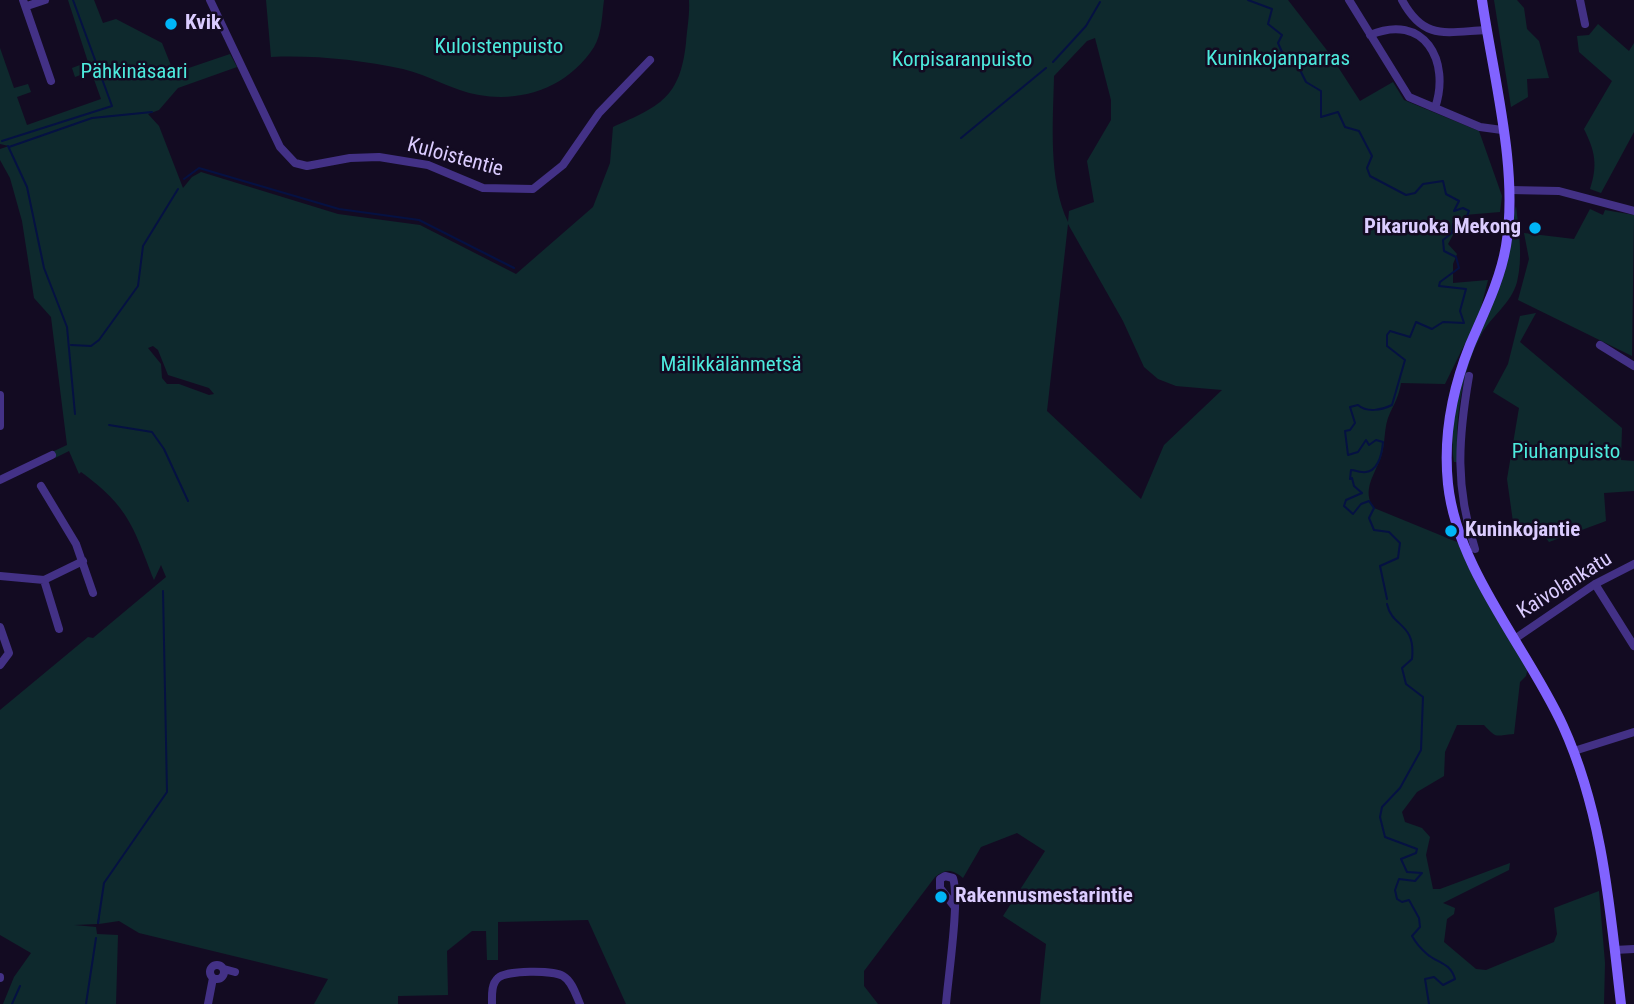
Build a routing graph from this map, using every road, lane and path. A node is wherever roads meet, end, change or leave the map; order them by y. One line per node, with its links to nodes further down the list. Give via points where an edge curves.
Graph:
1 (45, 0): 7 (street)
2 (210, 0): 13 (street, Kuloistentie, via 281,147 295,163 307,166 379,157 428,165 482,188 533,189 563,165 599,113)
3 (1349, 0): 11 (street)
4 (1402, 0): 9 (street)
5 (1482, 0): 10 (main road)
6 (1580, 0): 8 (street)
7 (25, 3): 14 (street)
8 (1585, 24)
9 (1425, 28): 10 (street, via 1441,33); 12 (street)
10 (1486, 30): 16 (main road)
11 (1370, 35): 12 (street, via 1400,29); 15 (street, via 1406,94)
12 (1419, 36): 15 (street, via 1439,63 1441,81)
13 (650, 60)
14 (51, 81)
15 (1435, 108): 16 (street, via 1480,127)
16 (1502, 130): 17 (main road)
17 (1510, 190): 18 (street, via 1559,191); 27 (main road, via 1504,257 1461,369 1449,414 1446,451)
18 (1634, 211)
19 (1600, 345): 20 (street)
20 (1634, 366)
21 (1469, 376): 27 (street)
22 (0, 395): 23 (street)
23 (0, 426)
24 (52, 455): 25 (street)
25 (0, 480)
26 (41, 486): 29 (street)
27 (1454, 489): 28 (street); 37 (main road, via 1464,544)
28 (1475, 549)
29 (83, 561): 32 (street); 34 (street)
30 (1634, 564): 33 (street, Kaivolankatu)
31 (0, 576): 32 (street)
32 (44, 580): 36 (street)
33 (1595, 584): 37 (street, Kaivolankatu); 38 (street)
34 (93, 593)
35 (0, 627): 39 (street, via 9,653)
36 (59, 629)
37 (1516, 638): 41 (main road)
38 (1634, 646)
39 (0, 664)
40 (1634, 732): 41 (street)
41 (1574, 751): 44 (main road, via 1595,817)
42 (954, 906): 49 (street)
43 (1634, 949): 44 (street)
44 (1614, 950): 50 (main road)
45 (235, 972): 46 (street, via 212,967)
46 (208, 1004)
47 (492, 1004): 48 (street, via 498,978 508,973 552,972 568,980)
48 (580, 1004)
49 (946, 1004)
50 (1621, 1004)

